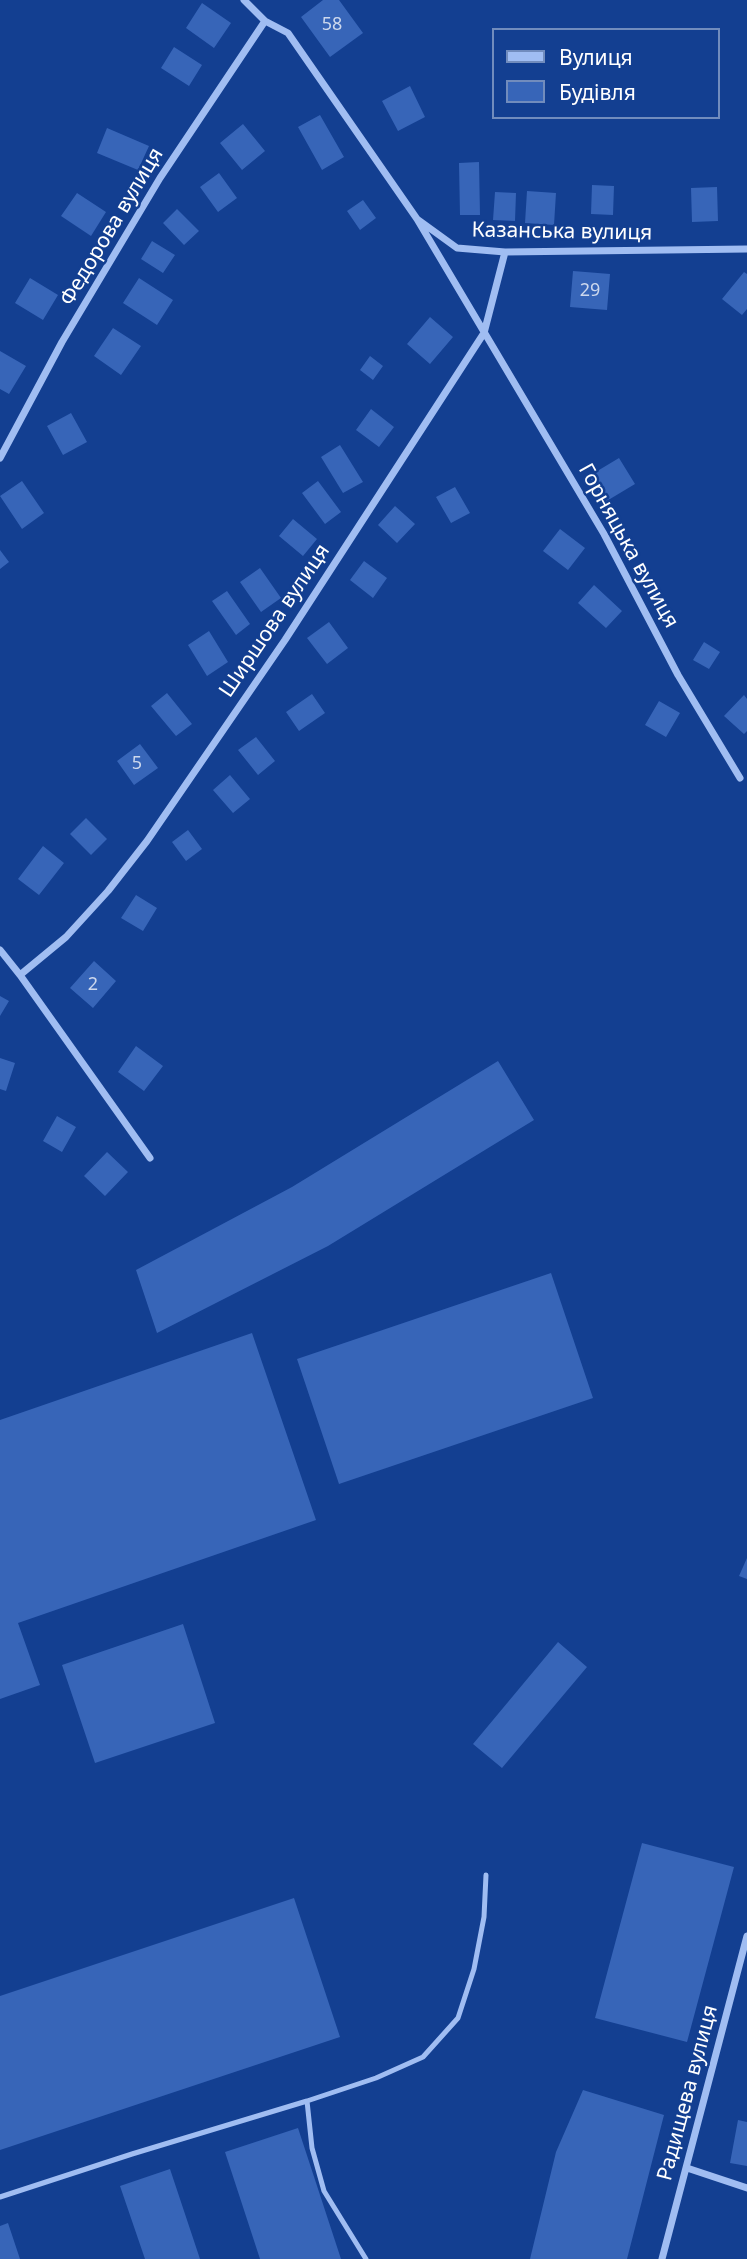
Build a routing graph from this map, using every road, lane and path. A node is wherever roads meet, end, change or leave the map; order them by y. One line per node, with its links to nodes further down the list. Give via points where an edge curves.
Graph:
1 (244, 0): 2 (street, Казанська вулиця)
2 (265, 21): 3 (street, Казанська вулиця, via 288,33); 7 (street, Федорова вулиця, via 160,178 62,342)
3 (417, 219): 5 (street, Казанська вулиця, via 457,248); 6 (street, Горняцька вулиця)
4 (747, 249): 5 (street, Казанська вулиця)
5 (505, 252): 6 (street, Ширшова вулиця)
6 (484, 333): 8 (street, Горняцька вулиця, via 604,534 678,675); 10 (street, Ширшова вулиця, via 285,640 147,841 66,937)
7 (0, 458)
8 (740, 778)
9 (0, 950): 10 (street)
10 (20, 975): 11 (street)
11 (150, 1158)
12 (486, 1875): 14 (lane, via 474,1969 458,2018 423,2057)
13 (747, 1936): 15 (street, Радищева вулиця)
14 (307, 2101): 17 (lane); 18 (lane, via 312,2148 324,2191)
15 (687, 2168): 16 (street); 19 (street, Радищева вулиця)
16 (747, 2188)
17 (0, 2197)
18 (366, 2259)
19 (662, 2259)

